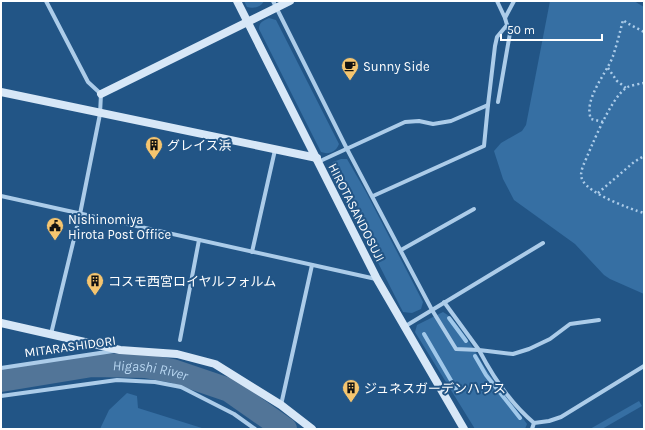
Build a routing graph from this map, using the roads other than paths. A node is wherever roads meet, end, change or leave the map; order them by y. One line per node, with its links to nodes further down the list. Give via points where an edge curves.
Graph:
1 (46, 1): 11 (street, via 88,82)
2 (237, 1): 8 (street, HIROTASANDOSUJI)
3 (290, 1): 6 (street)
4 (497, 1): 7 (street)
5 (514, 1): 7 (street)
6 (275, 4): 8 (street); 15 (street)
7 (505, 18): 9 (street)
8 (247, 22): 11 (street); 17 (street, HIROTASANDOSUJI)
9 (507, 25): 12 (street, via 510,33); 13 (street, via 497,37)
10 (1, 92): 14 (street)
11 (101, 94): 14 (street)
12 (498, 102)
13 (488, 105): 15 (street, via 451,121 433,124 406,122); 19 (street, via 484,146)
14 (100, 114): 16 (street); 21 (street)
15 (347, 149): 17 (street); 19 (street)
16 (275, 150): 17 (street); 25 (street)
17 (318, 160): 27 (street, HIROTASANDOSUJI)
18 (1, 196): 21 (street)
19 (373, 196): 24 (street)
20 (474, 208): 24 (street)
21 (80, 214): 22 (street); 33 (street)
22 (199, 240): 25 (street); 34 (street)
23 (543, 243): 28 (street)
24 (401, 250): 29 (street)
25 (252, 252): 26 (street)
26 (312, 265): 27 (street); 40 (street)
27 (377, 279): 32 (street, HIROTASANDOSUJI)
28 (444, 302): 29 (street); 36 (street)
29 (432, 310): 32 (street); 36 (street, via 456,348)
30 (599, 320): 36 (street, via 570,324 550,339 512,354)
31 (1, 323): 33 (street)
32 (404, 327): 44 (street, HIROTASANDOSUJI)
33 (51, 334): 35 (street)
34 (180, 340)
35 (120, 350): 38 (street, MITARASHIDORI); 40 (street, MITARASHIDORI, via 177,354 215,364)
36 (479, 350): 41 (street, via 491,374 520,412)
37 (644, 366): 41 (street, via 561,417)
38 (1, 368)
39 (1, 396): 42 (street, via 117,380 155,382 181,387 234,414)
40 (281, 405): 43 (street, MITARASHIDORI)
41 (534, 422): 45 (street)
42 (255, 429)
43 (312, 429)
44 (464, 429)
45 (532, 429)

